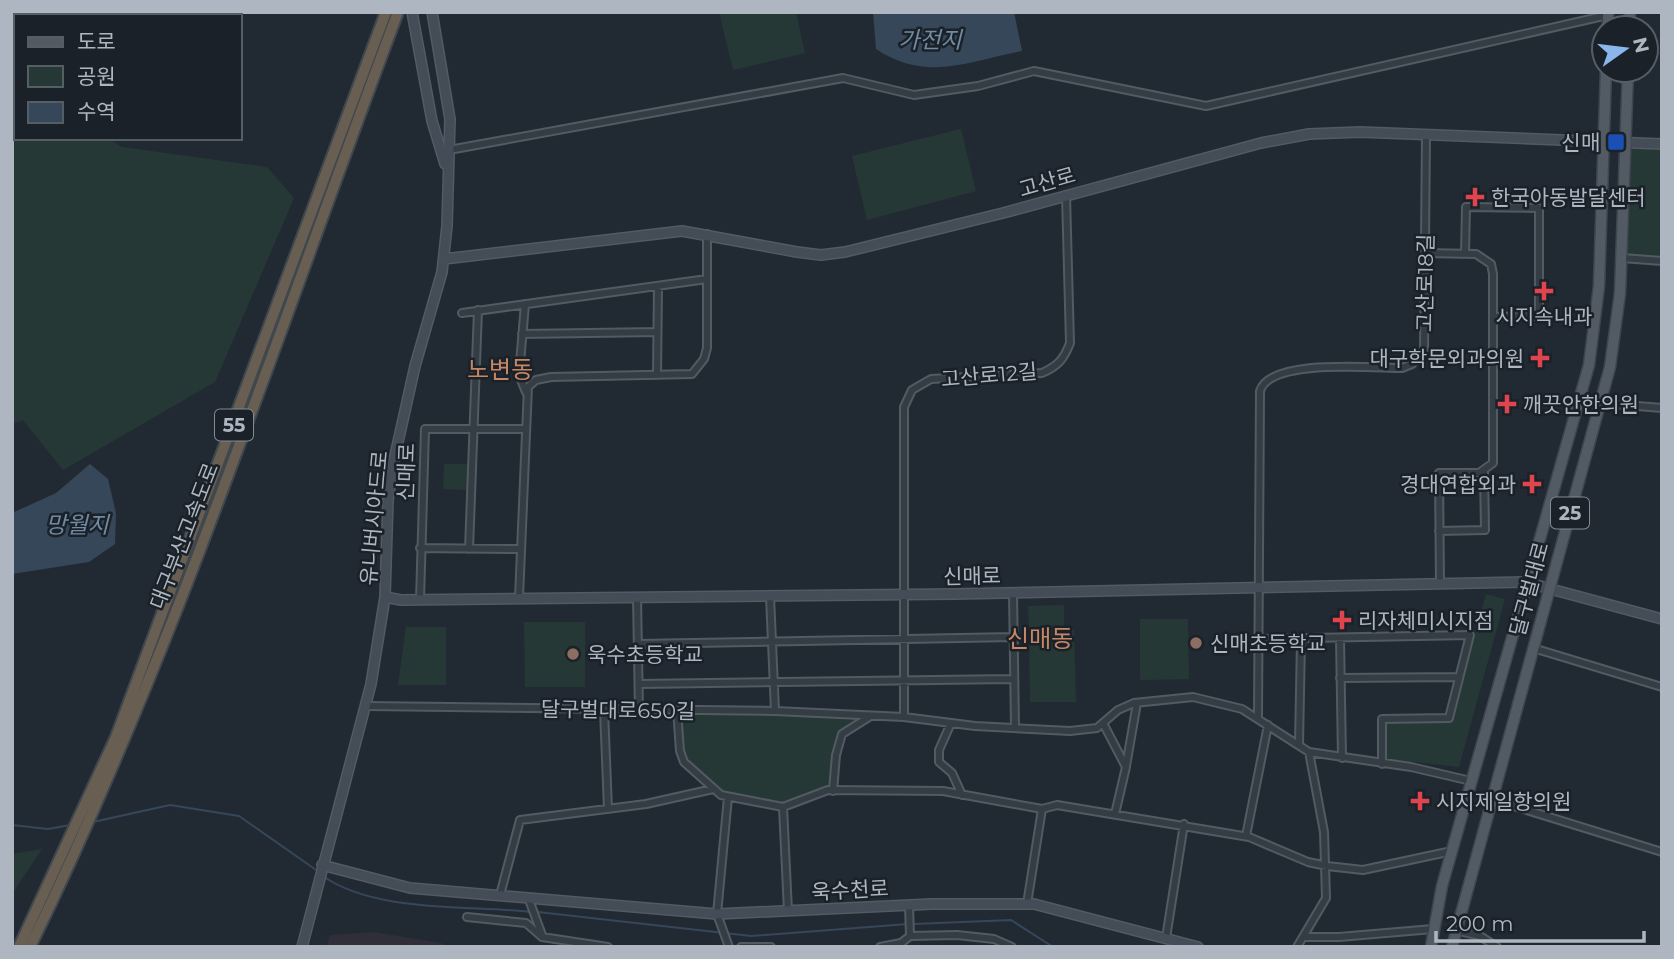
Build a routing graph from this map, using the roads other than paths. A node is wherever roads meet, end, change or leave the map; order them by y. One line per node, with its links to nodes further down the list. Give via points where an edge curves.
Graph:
1 (386, 12): 16 (highway, 대구부산고속도로 / 55)
2 (398, 12): 16 (highway, 대구부산고속도로 / 55)
3 (412, 12): 13 (main road, 유니버시아드로, via 432,121)
4 (434, 12): 12 (main road, 유니버시아드로, via 450,119)
5 (1608, 13): 12 (street, via 1206,106 1034,71 978,86 914,94 844,78)
6 (1605, 84): 9 (main road, 달구벌대로)
7 (1627, 84): 10 (main road, 달구벌대로 / 25)
8 (1426, 134): 9 (main road, 고산로); 14 (main road, 고산로, via 1309,134); 17 (street, 고산로18길)
9 (1603, 140): 10 (main road, 고산로); 42 (main road, 달구벌대로 / 25, via 1599,286 1590,358)
10 (1625, 141): 11 (main road, 고산로); 19 (main road, 달구벌대로 / 25)
11 (1662, 144)
12 (449, 150): 13 (main road, 유니버시아드로)
13 (447, 172): 20 (main road, 유니버시아드로)
14 (1066, 195): 15 (main road, 고산로, via 879,245 821,255); 47 (street, 고산로12길, via 1070,343 1065,356 1042,373 932,379 909,394 904,407)
15 (707, 234): 20 (main road, 고산로, via 669,231); 22 (street)
16 (306, 246): 24 (highway, 대구부산고속도로 / 55)
17 (1425, 253): 18 (street); 45 (street, 고산로18길, via 1424,352 1419,358 1402,368 1283,371 1262,385)
18 (1465, 254): 28 (street, via 1476,254 1491,264); 28 (street, via 1466,207 1539,208 1539,316)
19 (1622, 258): 21 (street); 33 (main road, 달구벌대로 / 25, via 1618,323)
20 (444, 259): 49 (main road, 유니버시아드로, via 394,460)
21 (1662, 261)
22 (707, 279): 23 (street); 31 (street, via 704,359 692,374)
23 (658, 285): 25 (street); 29 (street)
24 (290, 291): 116 (highway, 대구부산고속도로 / 55, via 85,807); 117 (highway, 대구부산고속도로 / 55, via 186,586 99,804)
25 (525, 304): 26 (street); 30 (street)
26 (478, 310): 27 (street); 35 (street)
27 (462, 313)
28 (1493, 317): 37 (street, via 1493,463)
29 (657, 332): 30 (street); 31 (street)
30 (522, 334): 32 (street, via 519,375)
31 (657, 375): 32 (street, via 542,378)
32 (526, 392): 36 (street)
33 (1601, 403): 34 (street); 44 (main road, 달구벌대로 / 25)
34 (1662, 408)
35 (472, 429): 36 (street); 39 (street, 신매로, via 425,429); 40 (street)
36 (524, 429): 41 (street)
37 (1484, 472): 38 (street, via 1439,473); 38 (street, via 1485,530)
38 (1439, 531): 43 (street)
39 (420, 548): 40 (street); 52 (street, 신매로)
40 (469, 549): 41 (street)
41 (520, 549): 51 (street)
42 (1525, 582): 43 (main road, 신매로); 44 (main road, 신매로); 87 (main road, 달구벌대로 / 25)
43 (1440, 584): 45 (main road, 신매로)
44 (1549, 586): 53 (main road, 신매로); 61 (main road, 달구벌대로 / 25)
45 (1260, 587): 46 (main road, 신매로); 57 (street)
46 (1013, 593): 47 (main road, 신매로); 54 (street)
47 (905, 594): 48 (main road, 신매로); 56 (street)
48 (770, 596): 50 (main road, 신매로); 59 (street)
49 (385, 597): 52 (main road, 신매로); 70 (main road, 유니버시아드로)
50 (637, 597): 51 (main road, 신매로); 60 (street)
51 (519, 598): 52 (main road, 신매로)
52 (420, 600)
53 (1662, 619)
54 (1013, 637): 56 (street); 64 (street)
55 (1340, 638): 58 (street); 62 (street, via 1470,635); 63 (street)
56 (903, 639): 59 (street); 65 (street)
57 (1259, 639): 58 (street); 77 (street)
58 (1301, 639): 82 (street)
59 (772, 642): 60 (street); 66 (street)
60 (638, 644): 67 (street)
61 (1532, 648): 68 (street); 92 (main road, 달구벌대로 / 25)
62 (1459, 677): 63 (street); 85 (street, via 1449,718 1382,719)
63 (1340, 678): 84 (street)
64 (1012, 679): 65 (street); 81 (street)
65 (905, 681): 66 (street); 76 (street)
66 (774, 682): 67 (street); 74 (street)
67 (639, 684): 72 (street)
68 (1662, 687)
69 (1137, 703): 77 (street, 달구벌대로650길, via 1193,697 1229,704); 79 (street, 달구벌대로650길, via 1118,710); 86 (street)
70 (366, 706): 71 (street, 달구벌대로650길); 101 (main road, 유니버시아드로)
71 (604, 710): 72 (street, 달구벌대로650길); 94 (street)
72 (639, 710): 73 (street, 달구벌대로650길)
73 (677, 710): 74 (street, 달구벌대로650길); 88 (street, via 684,762)
74 (775, 711): 75 (street, 달구벌대로650길)
75 (870, 716): 76 (street, 달구벌대로650길); 89 (street, via 842,734)
76 (904, 717): 78 (street, 달구벌대로650길)
77 (1258, 717): 80 (street, 달구벌대로650길)
78 (951, 723): 81 (street, 달구벌대로650길); 90 (street, via 939,750 939,762 952,773)
79 (1104, 725): 81 (street, 달구벌대로650길, via 1082,731); 86 (street)
80 (1268, 725): 82 (street, 달구벌대로650길); 98 (street)
81 (1015, 728)
82 (1298, 745): 83 (street, 달구벌대로650길)
83 (1309, 752): 84 (street, 달구벌대로650길); 102 (street)
84 (1342, 758): 85 (street, 달구벌대로650길)
85 (1382, 764): 87 (street, 달구벌대로650길)
86 (1126, 767): 96 (street)
87 (1471, 781): 99 (main road, 달구벌대로 / 25)
88 (713, 789): 91 (street); 94 (street)
89 (834, 790): 90 (street); 93 (street)
90 (962, 795): 95 (street)
91 (728, 797): 93 (street); 108 (street)
92 (1490, 799): 100 (street); 111 (main road, 달구벌대로 / 25)
93 (783, 807): 107 (street)
94 (608, 809): 103 (street, via 520,820)
95 (1042, 809): 96 (street, via 1057,805); 105 (street)
96 (1115, 814): 97 (street)
97 (1184, 824): 98 (street); 115 (street)
98 (1246, 836): 102 (street)
99 (1452, 851): 102 (street, via 1363,870); 110 (main road, 달구벌대로 / 25)
100 (1662, 852)
101 (322, 865): 103 (main road, 욱수천로, via 410,888); 118 (main road, 유니버시아드로)
102 (1327, 866): 114 (street, via 1325,904)
103 (500, 895): 104 (main road, 욱수천로)
104 (528, 897): 108 (main road, 욱수천로); 113 (street)
105 (1027, 904): 106 (main road, 욱수천로); 115 (main road, 욱수천로)
106 (909, 905): 107 (main road, 욱수천로); 112 (street)
107 (788, 911): 108 (main road, 욱수천로)
108 (717, 914): 120 (street)
109 (467, 917): 113 (street, via 526,923)
110 (1433, 929): 114 (street); 127 (main road, 달구벌대로 / 25)
111 (1455, 930): 128 (main road, 달구벌대로 / 25); 129 (street, via 1480,936)
112 (910, 936): 123 (street); 124 (street, via 957,934 994,939)
113 (542, 937): 119 (street)
114 (1303, 937): 126 (street)
115 (1166, 938): 125 (main road, 욱수천로)
116 (19, 947)
117 (30, 947)
118 (302, 947)
119 (608, 947)
120 (729, 947)
121 (741, 947): 122 (street)
122 (771, 947)
123 (880, 947)
124 (1012, 947)
125 (1198, 947)
126 (1297, 947)
127 (1430, 947)
128 (1452, 947)
129 (1497, 947)

